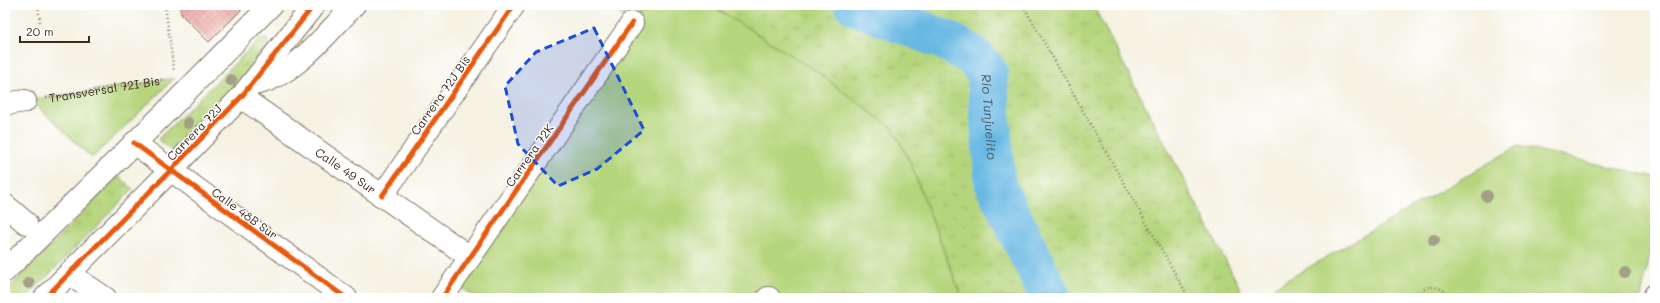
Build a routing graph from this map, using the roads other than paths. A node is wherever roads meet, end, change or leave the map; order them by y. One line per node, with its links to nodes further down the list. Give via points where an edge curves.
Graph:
1 (271, 5): 7 (street)
2 (314, 5): 6 (street, Carrera 72J)
3 (354, 5): 6 (street, via 309,52 289,68)
4 (514, 5): 9 (street, Carrera 72J Bis)
5 (632, 23): 12 (street, Carrera 72K)
6 (246, 90): 8 (street, Carrera 72J); 9 (street, Calle 49 Sur)
7 (134, 143): 8 (street, Calle 48B Sur); 13 (street)
8 (170, 172): 14 (street, Carrera 72J); 18 (street, Calle 48B Sur)
9 (382, 196): 12 (street, Calle 49 Sur)
10 (5, 205): 11 (street)
11 (26, 223)
12 (470, 257): 19 (street, Carrera 72K)
13 (5, 272)
14 (69, 274): 16 (street, Carrera 72J); 17 (street)
15 (1655, 295): 20 (street)
16 (45, 298)
17 (105, 298)
18 (346, 298)
19 (442, 298)
20 (1654, 298)

